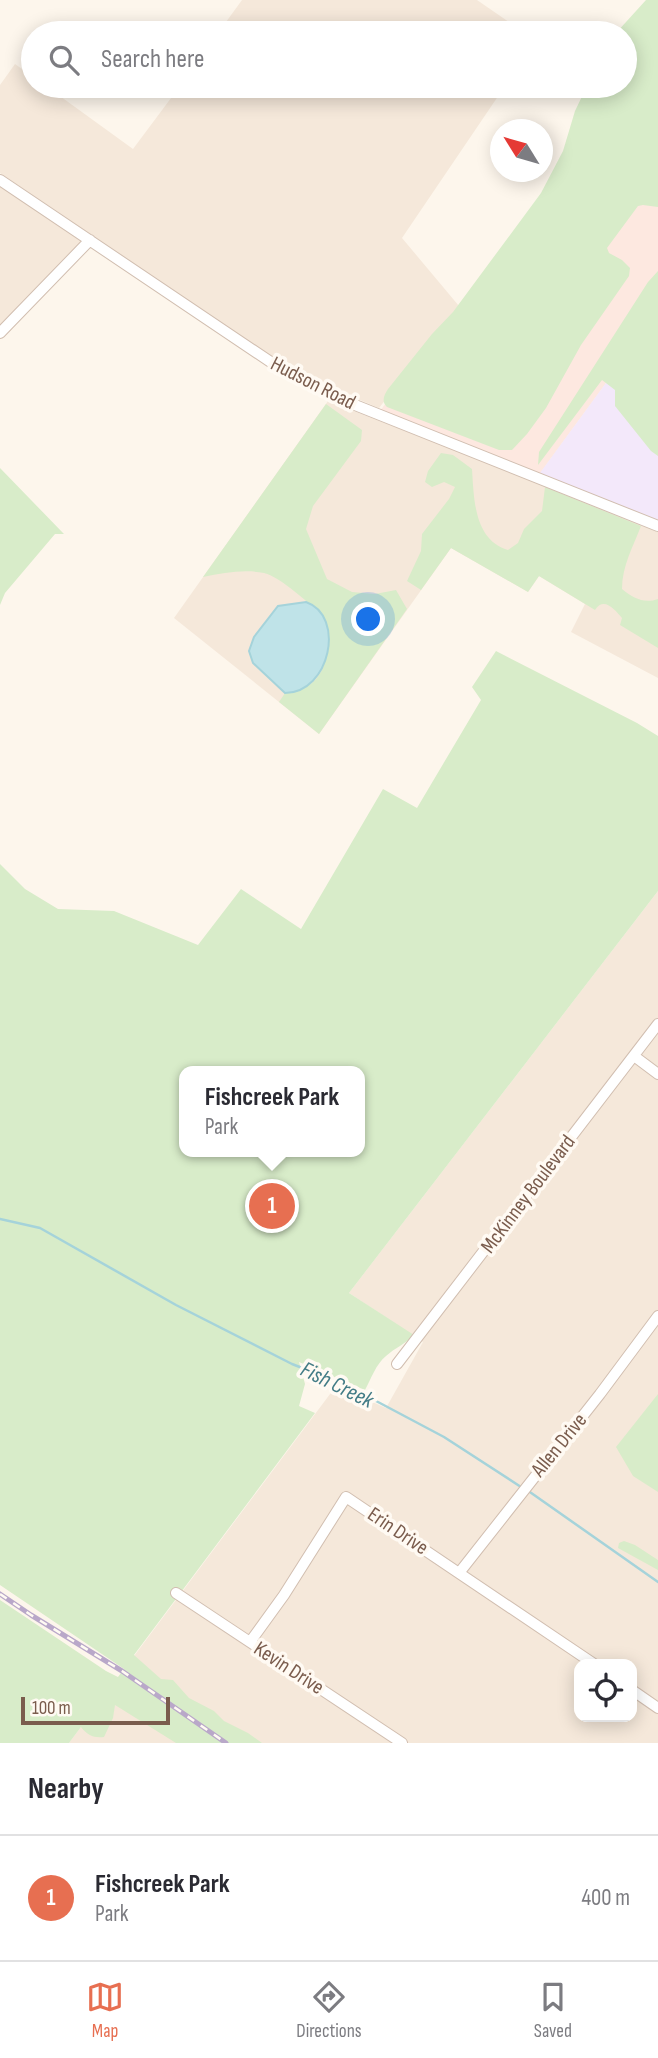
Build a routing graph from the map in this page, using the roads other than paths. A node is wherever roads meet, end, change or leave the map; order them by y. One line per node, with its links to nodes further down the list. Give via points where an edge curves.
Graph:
1 (0, 180): 2 (street, Hudson Road)
2 (90, 240): 3 (street); 4 (street, Hudson Road, via 284,371 327,394)
3 (0, 333)
4 (658, 526)
5 (658, 1024): 6 (street, McKinney Boulevard)
6 (634, 1055): 7 (street); 9 (street, McKinney Boulevard)
7 (658, 1074)
8 (658, 1316): 10 (street, Allen Drive)
9 (397, 1364)
10 (459, 1573): 12 (street, Erin Drive, via 346,1497); 13 (street, Erin Drive)
11 (176, 1593): 12 (street, Kevin Drive)
12 (250, 1642): 16 (street, Kevin Drive)
13 (586, 1659)
14 (637, 1693): 15 (street)
15 (658, 1708)
16 (402, 1743)

